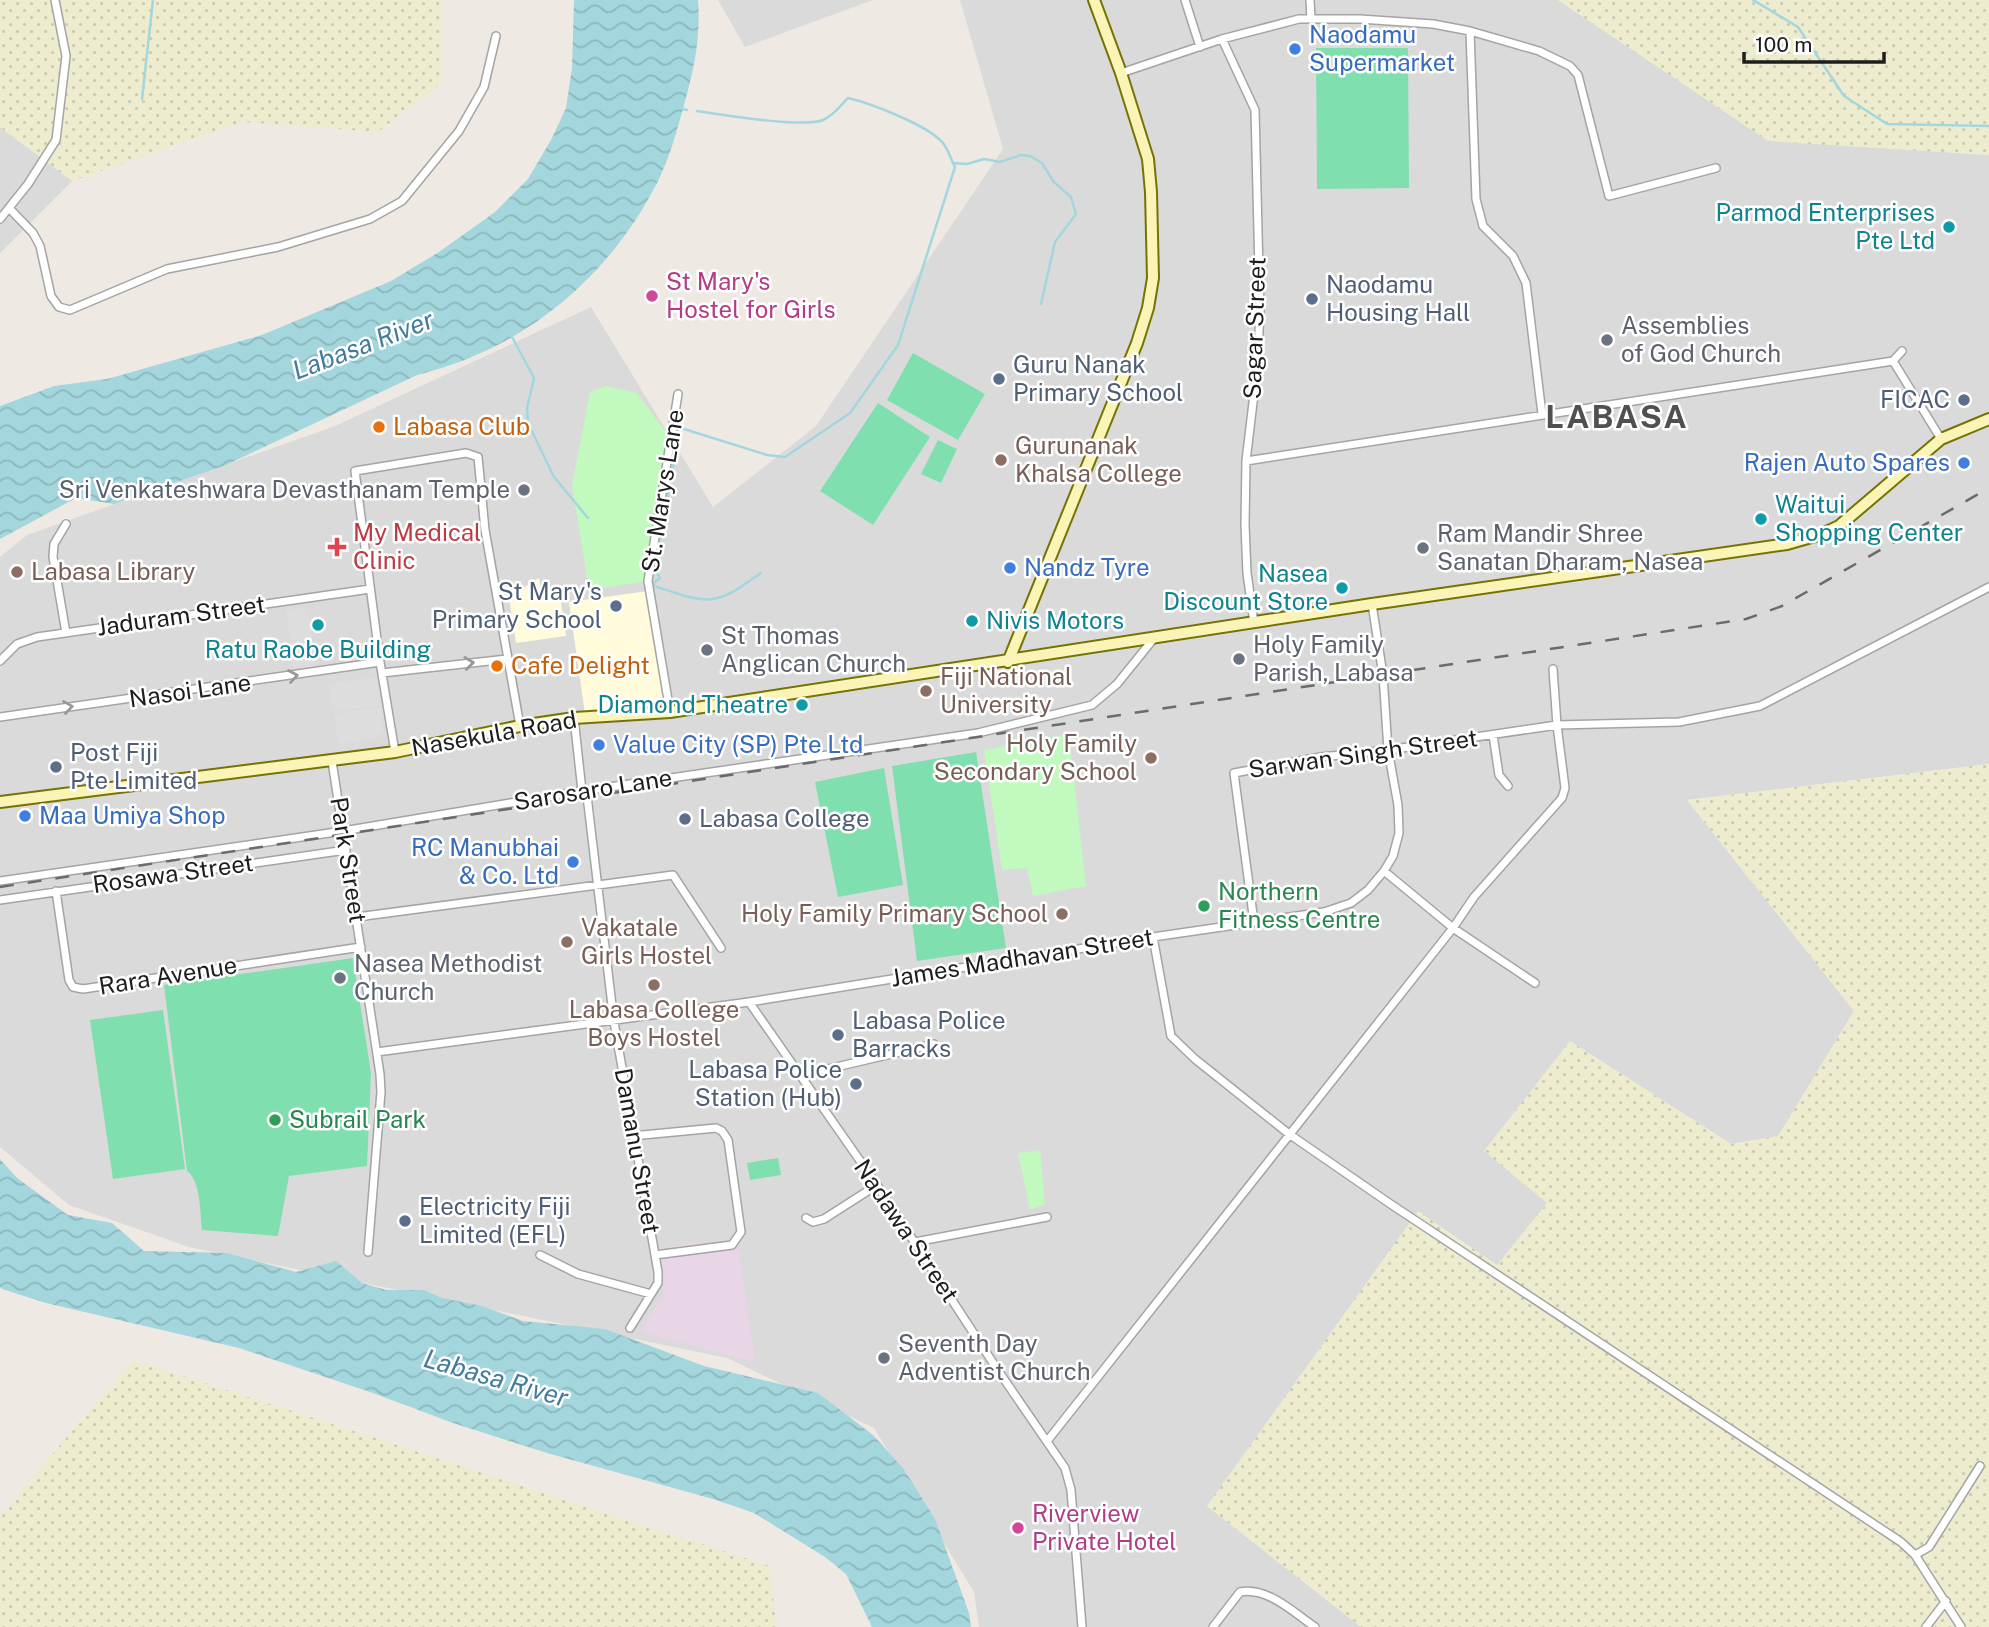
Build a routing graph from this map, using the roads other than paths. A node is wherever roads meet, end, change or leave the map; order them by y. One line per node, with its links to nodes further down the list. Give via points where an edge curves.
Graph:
1 (55, 0): 12 (street, via 66,57 57,140)
2 (1094, 0): 10 (main road)
3 (1185, 0): 9 (street)
4 (1310, 0): 5 (street)
5 (1311, 19): 6 (street, via 1433,24); 8 (street)
6 (1470, 32): 11 (street, via 1539,51 1578,75 1609,196); 17 (street, via 1476,199 1483,226 1513,256 1526,283)
7 (496, 36): 12 (street, via 484,87 459,131 402,201 370,219 278,247 167,270 70,310 59,307 51,296 40,246)
8 (1222, 39): 9 (street); 20 (street, Sagar Street, via 1255,110 1260,312)
9 (1200, 47): 10 (street)
10 (1121, 73): 31 (main road, via 1148,159 1152,192 1153,278 1148,308)
11 (1716, 168)
12 (9, 208): 13 (street)
13 (0, 219)
14 (1902, 351): 15 (street)
15 (1893, 361): 17 (street); 19 (street)
16 (678, 394): 34 (street, St. Marys Lane, via 648,581)
17 (1542, 414): 20 (street)
18 (1989, 419): 19 (main road, Nasekula Road)
19 (1941, 439): 24 (main road, Nasekula Road, via 1839,526 1808,539)
20 (1246, 461): 25 (street, Sagar Street, via 1247,573)
21 (66, 524): 26 (street, via 54,544 53,557)
22 (1989, 587): 37 (street, Sarwan Singh Street, via 1760,706 1679,722)
23 (370, 589): 26 (street, Jaduram Street); 28 (street, via 355,471 466,453 478,457); 30 (street)
24 (1372, 604): 25 (main road, Nasekula Road); 40 (street, James Madhavan Street)
25 (1254, 623): 27 (main road, Nasekula Road)
26 (66, 633): 29 (street, Jaduram Street, via 17,644)
27 (1156, 636): 31 (main road, Nasekula Road); 44 (street, Sarosaro Lane, via 1117,684 1092,705 978,733)
28 (507, 659): 33 (street, one-way to 28); 38 (street)
29 (0, 662)
30 (380, 662): 33 (street); 35 (street, Nasoi Lane, one-way to 30)
31 (1008, 662): 34 (main road, Nasekula Road)
32 (1553, 669): 37 (street)
33 (382, 674): 41 (street)
34 (670, 712): 36 (main road, Nasekula Road)
35 (0, 717)
36 (574, 718): 38 (main road, Nasekula Road); 44 (street, Damanu Street)
37 (1557, 725): 39 (street, Sarwan Singh Street); 55 (street, via 1565,788 1562,798 1474,897)
38 (520, 726): 41 (main road, Nasekula Road)
39 (1493, 735): 40 (street, Sarwan Singh Street); 43 (street, via 1499,775)
40 (1388, 750): 48 (street, James Madhavan Street, via 1400,818 1393,856); 54 (street, Sarwan Singh Street, via 1234,773)
41 (395, 752): 42 (main road, Nasekula Road)
42 (332, 761): 45 (main road, Nasekula Road); 46 (street, Park Street)
43 (1508, 786)
44 (582, 791): 46 (street, Sarosaro Lane); 50 (street, Damanu Street, via 587,796)
45 (0, 802)
46 (343, 831): 47 (street, Park Street); 49 (street, Sarosaro Lane)
47 (346, 850): 51 (street, Rosawa Street); 53 (street, Park Street)
48 (1384, 871): 54 (street, James Madhavan Street, via 1351,903 1324,912); 55 (street)
49 (0, 881)
50 (598, 884): 53 (street); 58 (street, via 673,875); 61 (street, Damanu Street)
51 (56, 891): 52 (street, Rosawa Street); 57 (street, Rara Avenue, via 73,988)
52 (0, 900)
53 (356, 917): 57 (street, Park Street)
54 (1254, 922): 56 (street, James Madhavan Street)
55 (1453, 928): 59 (street); 65 (street)
56 (1153, 937): 60 (street, James Madhavan Street); 65 (street, via 1171,1036)
57 (362, 947): 63 (street, Park Street)
58 (721, 948)
59 (1535, 983)
60 (749, 1002): 61 (street, James Madhavan Street); 64 (street, Nadawa Street)
61 (614, 1022): 63 (street, James Madhavan Street); 66 (street, Damanu Street)
62 (933, 1044): 64 (street)
63 (377, 1052): 71 (street, Park Street, via 381,1092)
64 (802, 1075): 67 (street, Nadawa Street)
65 (1289, 1133): 76 (street); 78 (street, via 1849,1506)
66 (632, 1136): 73 (street, Damanu Street); 73 (street, via 716,1128 728,1140 741,1232 738,1239 732,1245)
67 (877, 1185): 69 (street, via 824,1219 813,1222); 70 (street, Nadawa Street)
68 (1047, 1217): 70 (street)
69 (806, 1218)
70 (915, 1242): 76 (street, Nadawa Street)
71 (368, 1252)
72 (540, 1255): 74 (street, via 578,1274)
73 (655, 1255): 74 (street, Damanu Street, via 658,1283)
74 (651, 1294): 75 (street, Damanu Street)
75 (630, 1328)
76 (1048, 1440): 80 (street, Nadawa Street, via 1065,1468 1071,1490)
77 (1980, 1466): 78 (street, via 1929,1548)
78 (1915, 1555): 79 (street)
79 (1946, 1601): 83 (street); 84 (street)
80 (1082, 1627)
81 (1213, 1627): 82 (street, via 1240,1591 1254,1589)
82 (1315, 1627)
83 (1926, 1627)
84 (1961, 1627)

